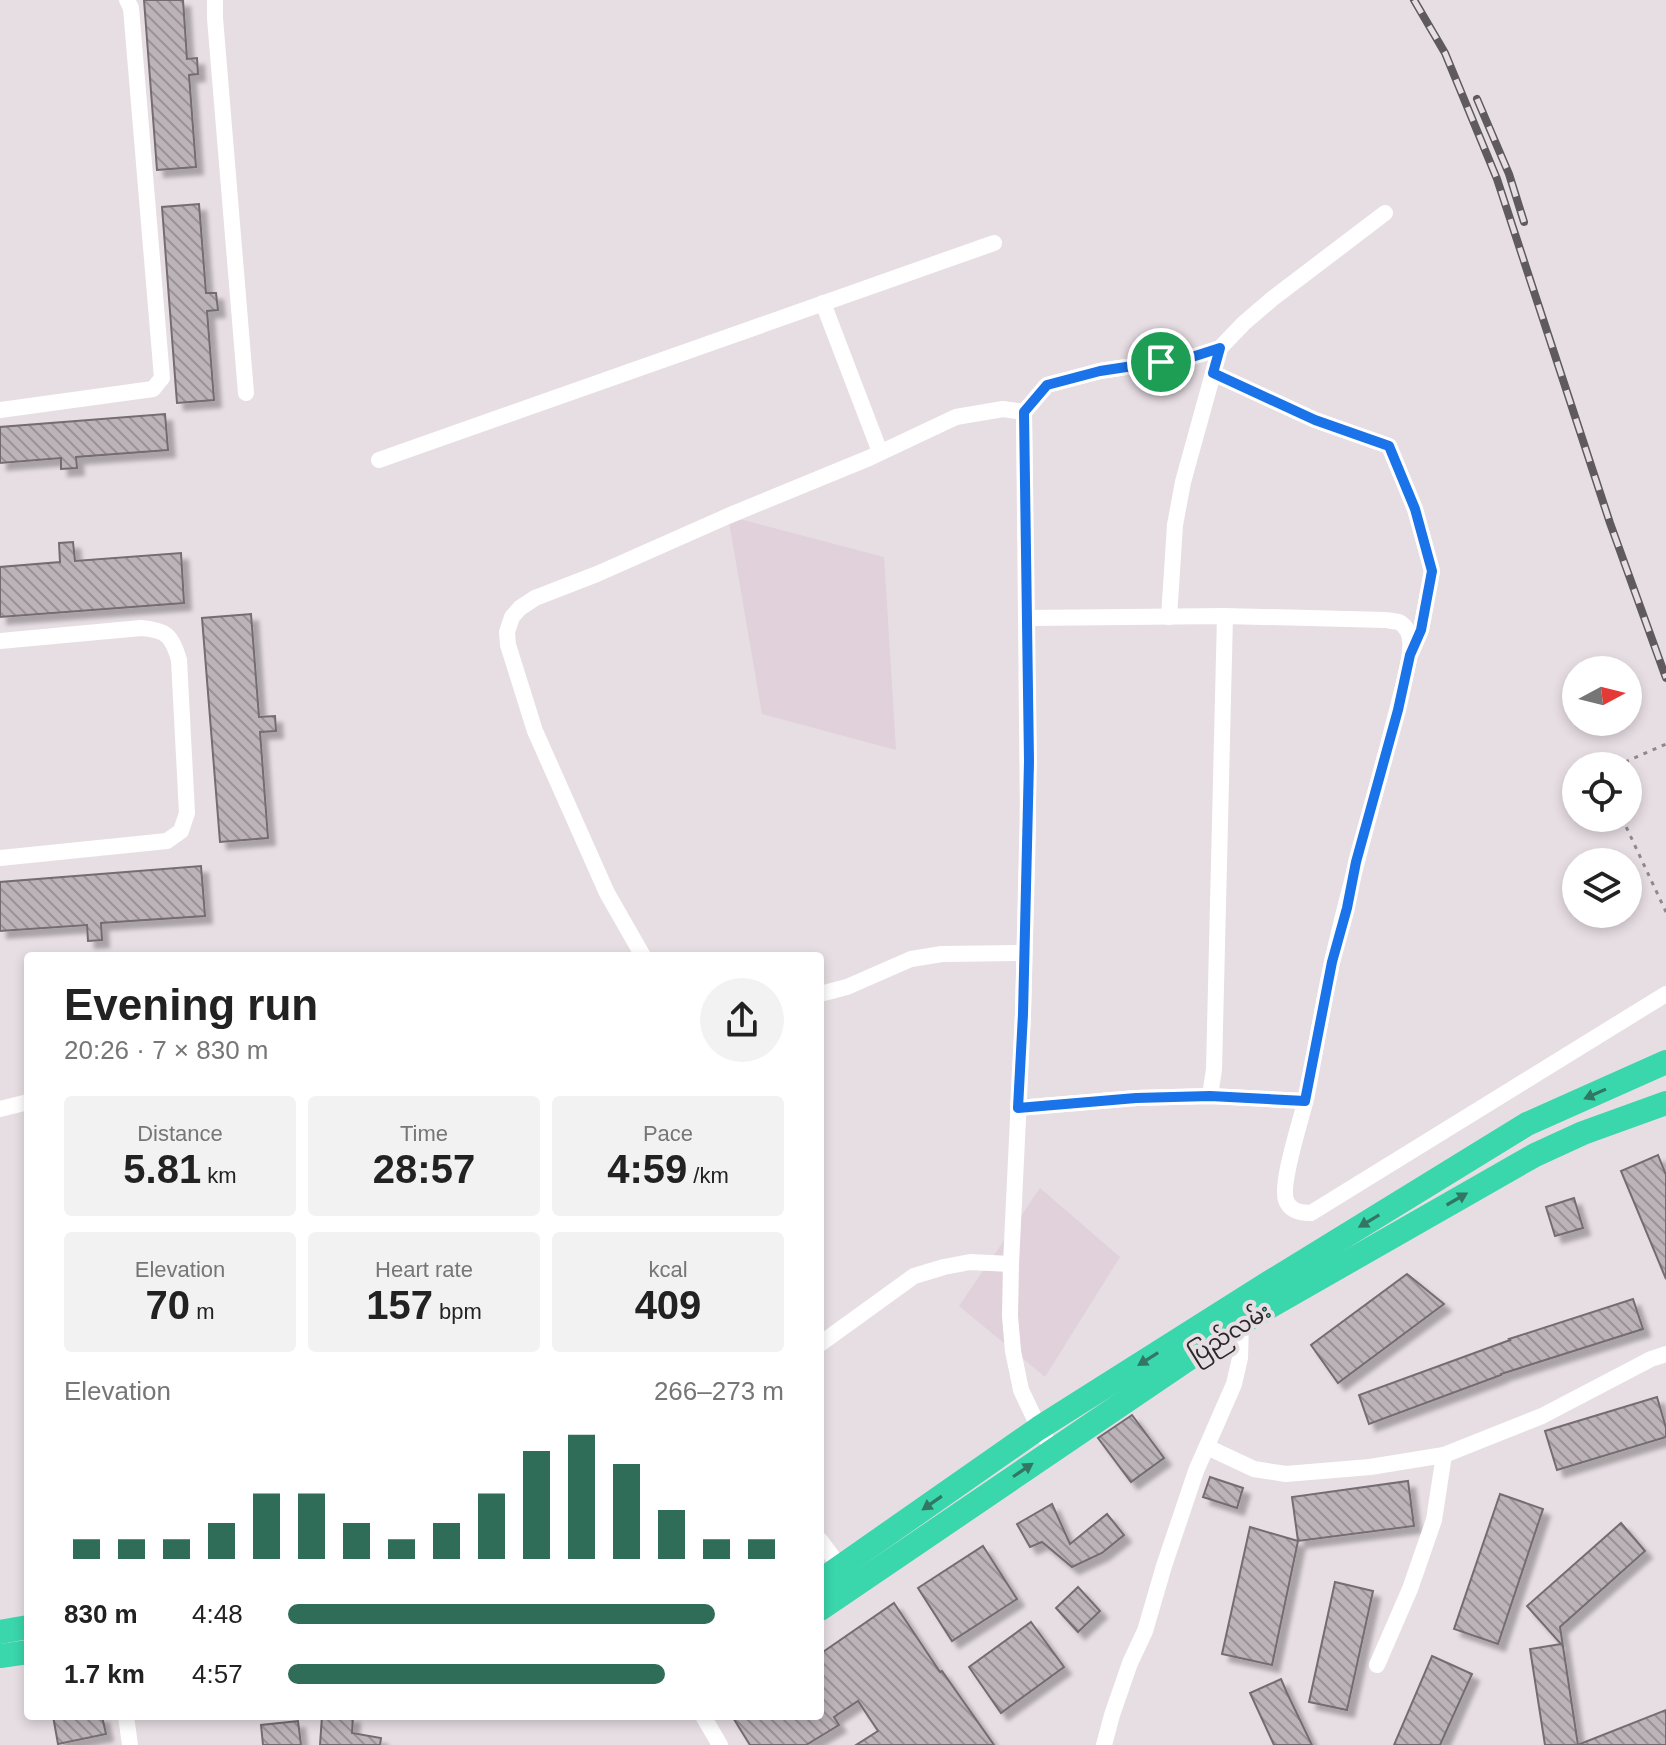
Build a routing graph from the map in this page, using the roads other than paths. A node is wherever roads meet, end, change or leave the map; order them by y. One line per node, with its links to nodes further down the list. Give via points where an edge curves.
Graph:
1 (127, 0): 9 (street, via 162,378 153,389)
2 (215, 0): 8 (street)
3 (1385, 213): 6 (street, via 1272,299)
4 (994, 243): 5 (street)
5 (823, 303): 11 (street); 12 (street)
6 (1220, 348): 7 (street); 10 (street, via 1047,385)
7 (1213, 373): 14 (street, via 1175,525); 17 (street, via 1315,420 1389,446 1415,509 1432,571 1421,630)
8 (246, 393)
9 (0, 410)
10 (1024, 412): 11 (street, via 1003,409 956,417); 15 (street)
11 (880, 452): 19 (street, via 535,598 512,617 508,645 535,731 607,893)
12 (379, 460)
13 (1225, 616): 14 (street); 17 (street, via 1399,622 1407,630); 24 (street)
14 (1169, 617): 15 (street)
15 (1027, 618): 20 (street)
16 (0, 641): 18 (street, via 141,628 168,635 179,660 187,813 181,831 167,841)
17 (1410, 655): 25 (street, via 1332,962)
18 (0, 858)
19 (641, 952)
20 (1024, 953): 21 (street, via 911,959); 28 (street)
21 (824, 993)
22 (1666, 994): 25 (street, via 1311,1213 1292,1209 1285,1185)
23 (1666, 1062): 31 (highway, one-way to 31, via 1527,1124)
24 (1210, 1096): 25 (street); 28 (street)
25 (1305, 1101)
26 (24, 1103): 29 (street)
27 (1666, 1103): 31 (highway, ပြည်လမ်း, one-way to 27, via 1535,1155)
28 (1018, 1108): 30 (street)
29 (0, 1109)
30 (1011, 1264): 32 (street, via 970,1262 914,1276); 34 (street, via 1013,1351 1021,1390)
31 (1235, 1315): 34 (highway, one-way to 34); 35 (street, via 1240,1358); 36 (highway, ပြည်လမ်း)
32 (824, 1341)
33 (1666, 1354): 37 (street, via 1542,1416)
34 (1039, 1428): 36 (street); 39 (highway, one-way to 39)
35 (1207, 1447): 37 (street, via 1254,1469 1286,1474); 49 (street)
36 (1053, 1450): 41 (highway, ပြည်လမ်း, one-way to 36)
37 (1444, 1455): 46 (street, via 1434,1520)
38 (824, 1545): 39 (street)
39 (840, 1567): 40 (highway)
40 (824, 1578)
41 (824, 1606)
42 (24, 1628): 43 (highway)
43 (0, 1632)
44 (24, 1653): 45 (highway)
45 (0, 1656)
46 (1377, 1665)
47 (127, 1720): 50 (street)
48 (705, 1720): 51 (street)
49 (1105, 1744)
50 (130, 1745)
51 (720, 1745)

